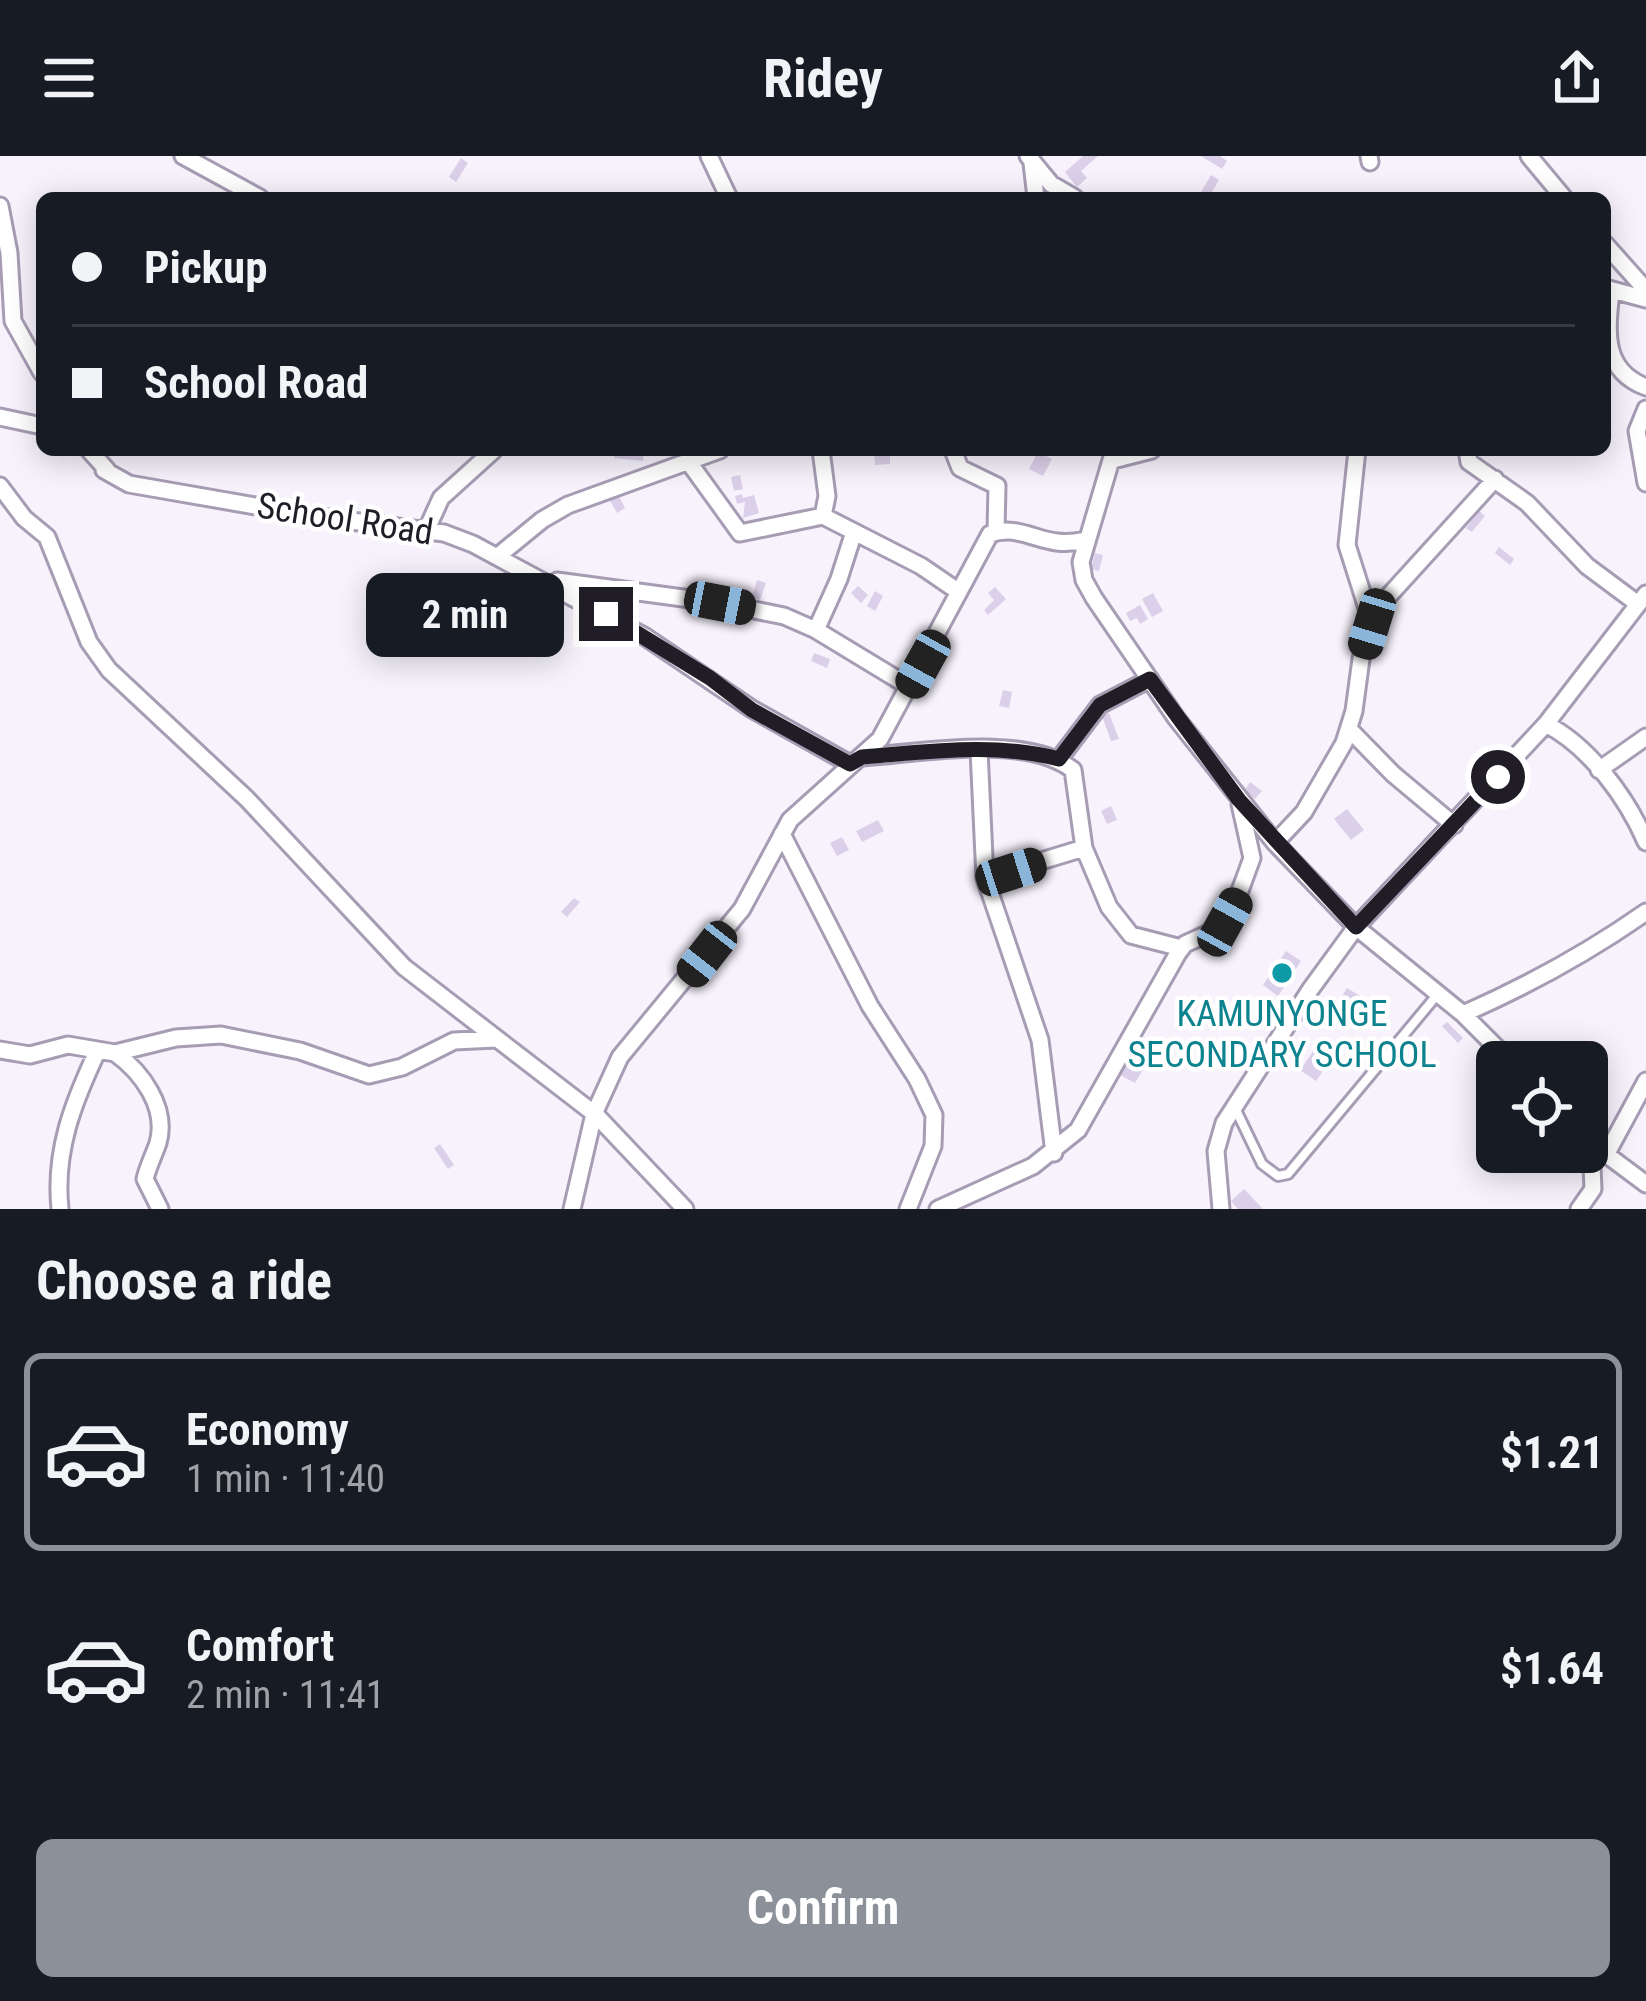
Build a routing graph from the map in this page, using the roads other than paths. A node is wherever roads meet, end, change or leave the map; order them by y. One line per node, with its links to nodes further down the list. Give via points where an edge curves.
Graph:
1 (183, 156): 5 (street)
2 (709, 156): 6 (street)
3 (1536, 158): 9 (street)
4 (1030, 160): 7 (street); 8 (street)
5 (249, 192)
6 (726, 192)
7 (1035, 192)
8 (1065, 192)
9 (1560, 192)
10 (0, 206): 15 (street, via 13,321)
11 (1611, 251): 13 (street)
12 (1611, 289): 13 (street)
13 (1646, 294)
14 (1611, 353): 16 (street)
15 (36, 362)
16 (1646, 387)
17 (1646, 409): 32 (street, via 1637,431)
18 (0, 417): 19 (street)
19 (36, 425)
20 (93, 456): 35 (street, School Road, via 129,484)
21 (487, 456): 35 (street, via 441,498)
22 (668, 456): 30 (street)
23 (703, 456): 29 (street)
24 (822, 456): 34 (street)
25 (955, 456): 36 (street, via 960,468 997,486)
26 (1113, 456): 38 (street)
27 (1356, 456): 43 (street, via 1347,545)
28 (1468, 456): 31 (street)
29 (688, 461): 30 (street); 34 (street, via 740,533)
30 (671, 470): 39 (street, via 568,505)
31 (1495, 479): 42 (street, via 1587,566); 43 (street, via 1405,574)
32 (1646, 483)
33 (0, 485): 66 (street, via 47,537 89,642 109,670 247,799 404,967)
34 (823, 517): 37 (street)
35 (426, 530): 39 (street, School Road)
36 (996, 530): 38 (street, via 1059,545); 41 (street)
37 (854, 532): 41 (street); 44 (street)
38 (1085, 539): 45 (street, via 1084,580)
39 (498, 556): 40 (street, School Road)
40 (542, 579): 44 (street, via 720,603); 52 (street, School Road, via 752,710)
41 (959, 592): 46 (street)
42 (1642, 599): 47 (street, via 1557,709)
43 (1372, 624): 48 (street)
44 (816, 630): 46 (street)
45 (1150, 679): 51 (street, via 1100,705); 54 (street)
46 (910, 687): 52 (street, via 880,739)
47 (1554, 728): 53 (street); 55 (street)
48 (1349, 729): 55 (street); 58 (street, via 1310,802)
49 (1646, 737): 53 (street)
50 (980, 750): 51 (street); 52 (street); 60 (street)
51 (1059, 759): 59 (street, via 1078,785)
52 (856, 760): 56 (street)
53 (1599, 770): 57 (street)
54 (1239, 800): 58 (street); 63 (street, via 1252,858 1237,899 1218,929)
55 (1454, 825): 62 (street)
56 (782, 834): 73 (street, via 742,909 620,1057); 85 (street, via 934,1115 934,1146)
57 (1646, 842)
58 (1275, 844): 62 (street)
59 (1084, 848): 60 (street); 63 (street, via 1120,924)
60 (985, 878): 75 (street, via 1040,1040)
61 (1646, 912): 65 (street)
62 (1356, 927): 64 (street); 72 (street)
63 (1181, 948): 75 (street, via 1093,1107)
64 (1437, 995): 65 (street); 72 (lane, via 1288,1174 1262,1165)
65 (1463, 1014): 67 (street)
66 (496, 1039): 70 (street, via 454,1041 379,1075 221,1034); 73 (street)
67 (1489, 1041)
68 (0, 1050): 69 (street, via 30,1055 68,1045)
69 (97, 1052): 70 (street); 81 (street, via 64,1131)
70 (116, 1053): 82 (street, via 156,1104 158,1142 145,1179)
71 (1646, 1081): 74 (street)
72 (1234, 1106): 87 (street, via 1216,1151)
73 (594, 1114): 83 (street); 84 (street)
74 (1608, 1151)
75 (1054, 1153): 86 (street)
76 (1608, 1156): 77 (street)
77 (1627, 1170): 79 (street); 80 (street)
78 (1587, 1173): 80 (street)
79 (1646, 1184)
80 (1586, 1203)
81 (60, 1209)
82 (160, 1209)
83 (572, 1209)
84 (685, 1209)
85 (908, 1209)
86 (938, 1209)
87 (1221, 1209)

